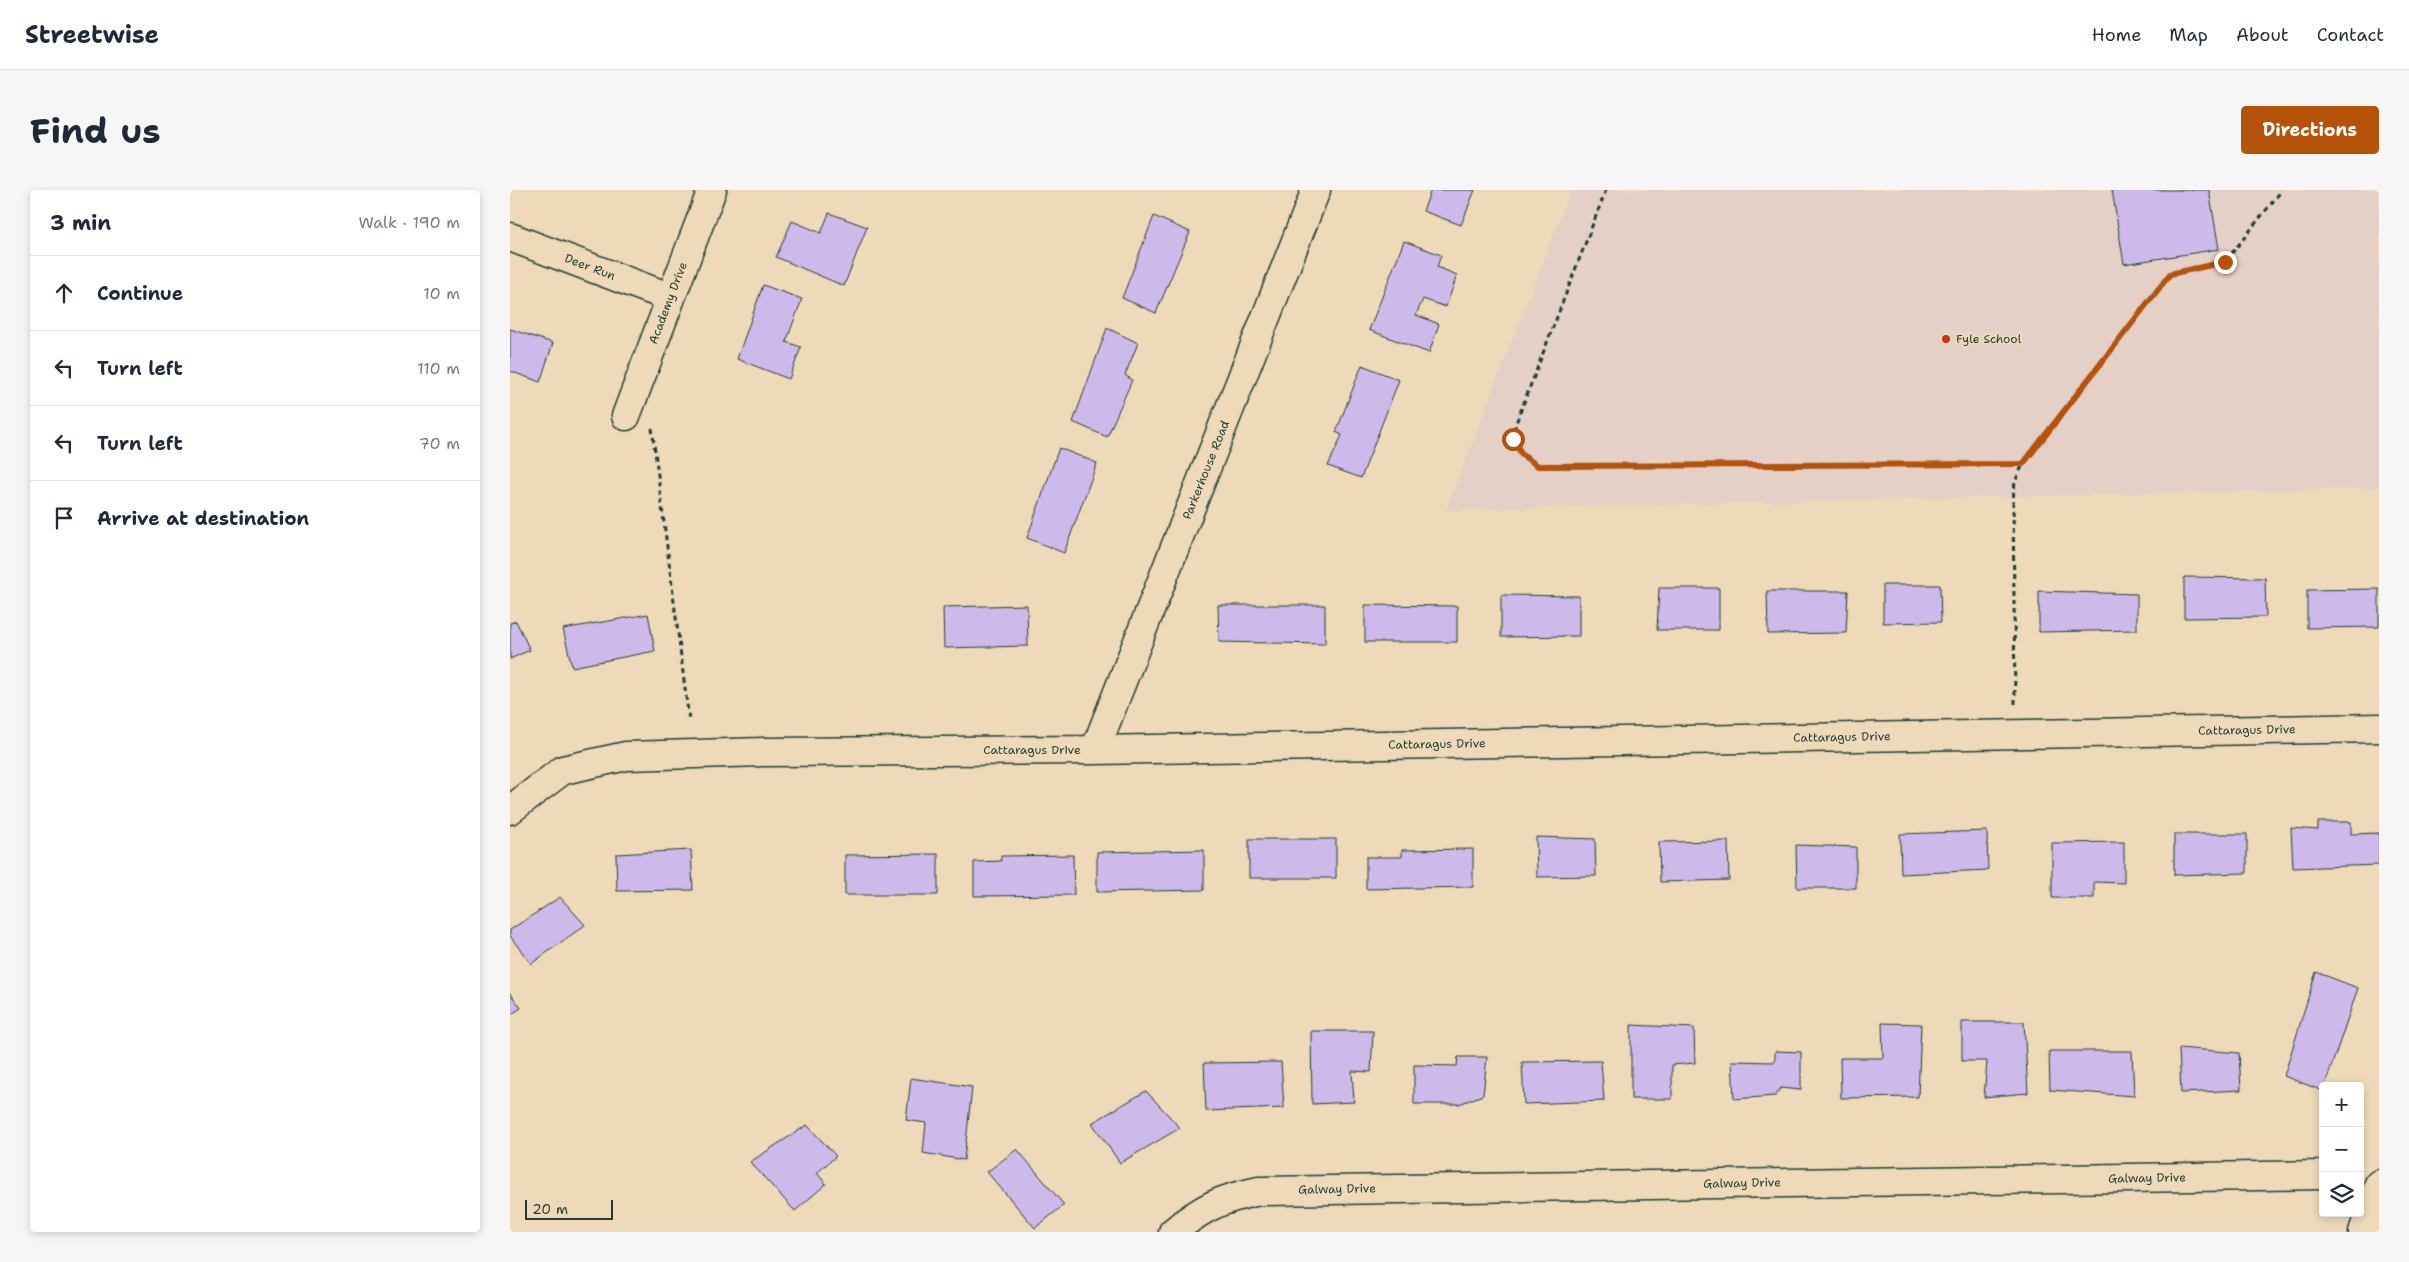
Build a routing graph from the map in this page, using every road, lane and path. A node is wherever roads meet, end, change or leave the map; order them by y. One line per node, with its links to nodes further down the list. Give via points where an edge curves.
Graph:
1 (712, 190): 6 (street, Academy Drive)
2 (1316, 190): 12 (street, Parkerhouse Road)
3 (1606, 190): 8 (path, via 1516,423 1513,439 1522,455 1538,466)
4 (2282, 190): 8 (path, via 2225,262 2170,274)
5 (510, 237): 6 (street, Deer Run)
6 (670, 297): 7 (street, Academy Drive)
7 (638, 418): 10 (path)
8 (2023, 464): 9 (path, via 2015,482 2013,499)
9 (2015, 704)
10 (689, 720)
11 (2379, 728): 12 (street, Cattaragus Drive)
12 (1095, 750): 13 (street, Cattaragus Drive, via 626,756 564,770)
13 (510, 810)
14 (2319, 1175): 18 (street, Galway Drive, via 1259,1191 1226,1198 1197,1213)
15 (2364, 1175): 16 (street)
16 (2379, 1175)
17 (2379, 1184): 19 (street)
18 (1173, 1232)
19 (2363, 1232)

